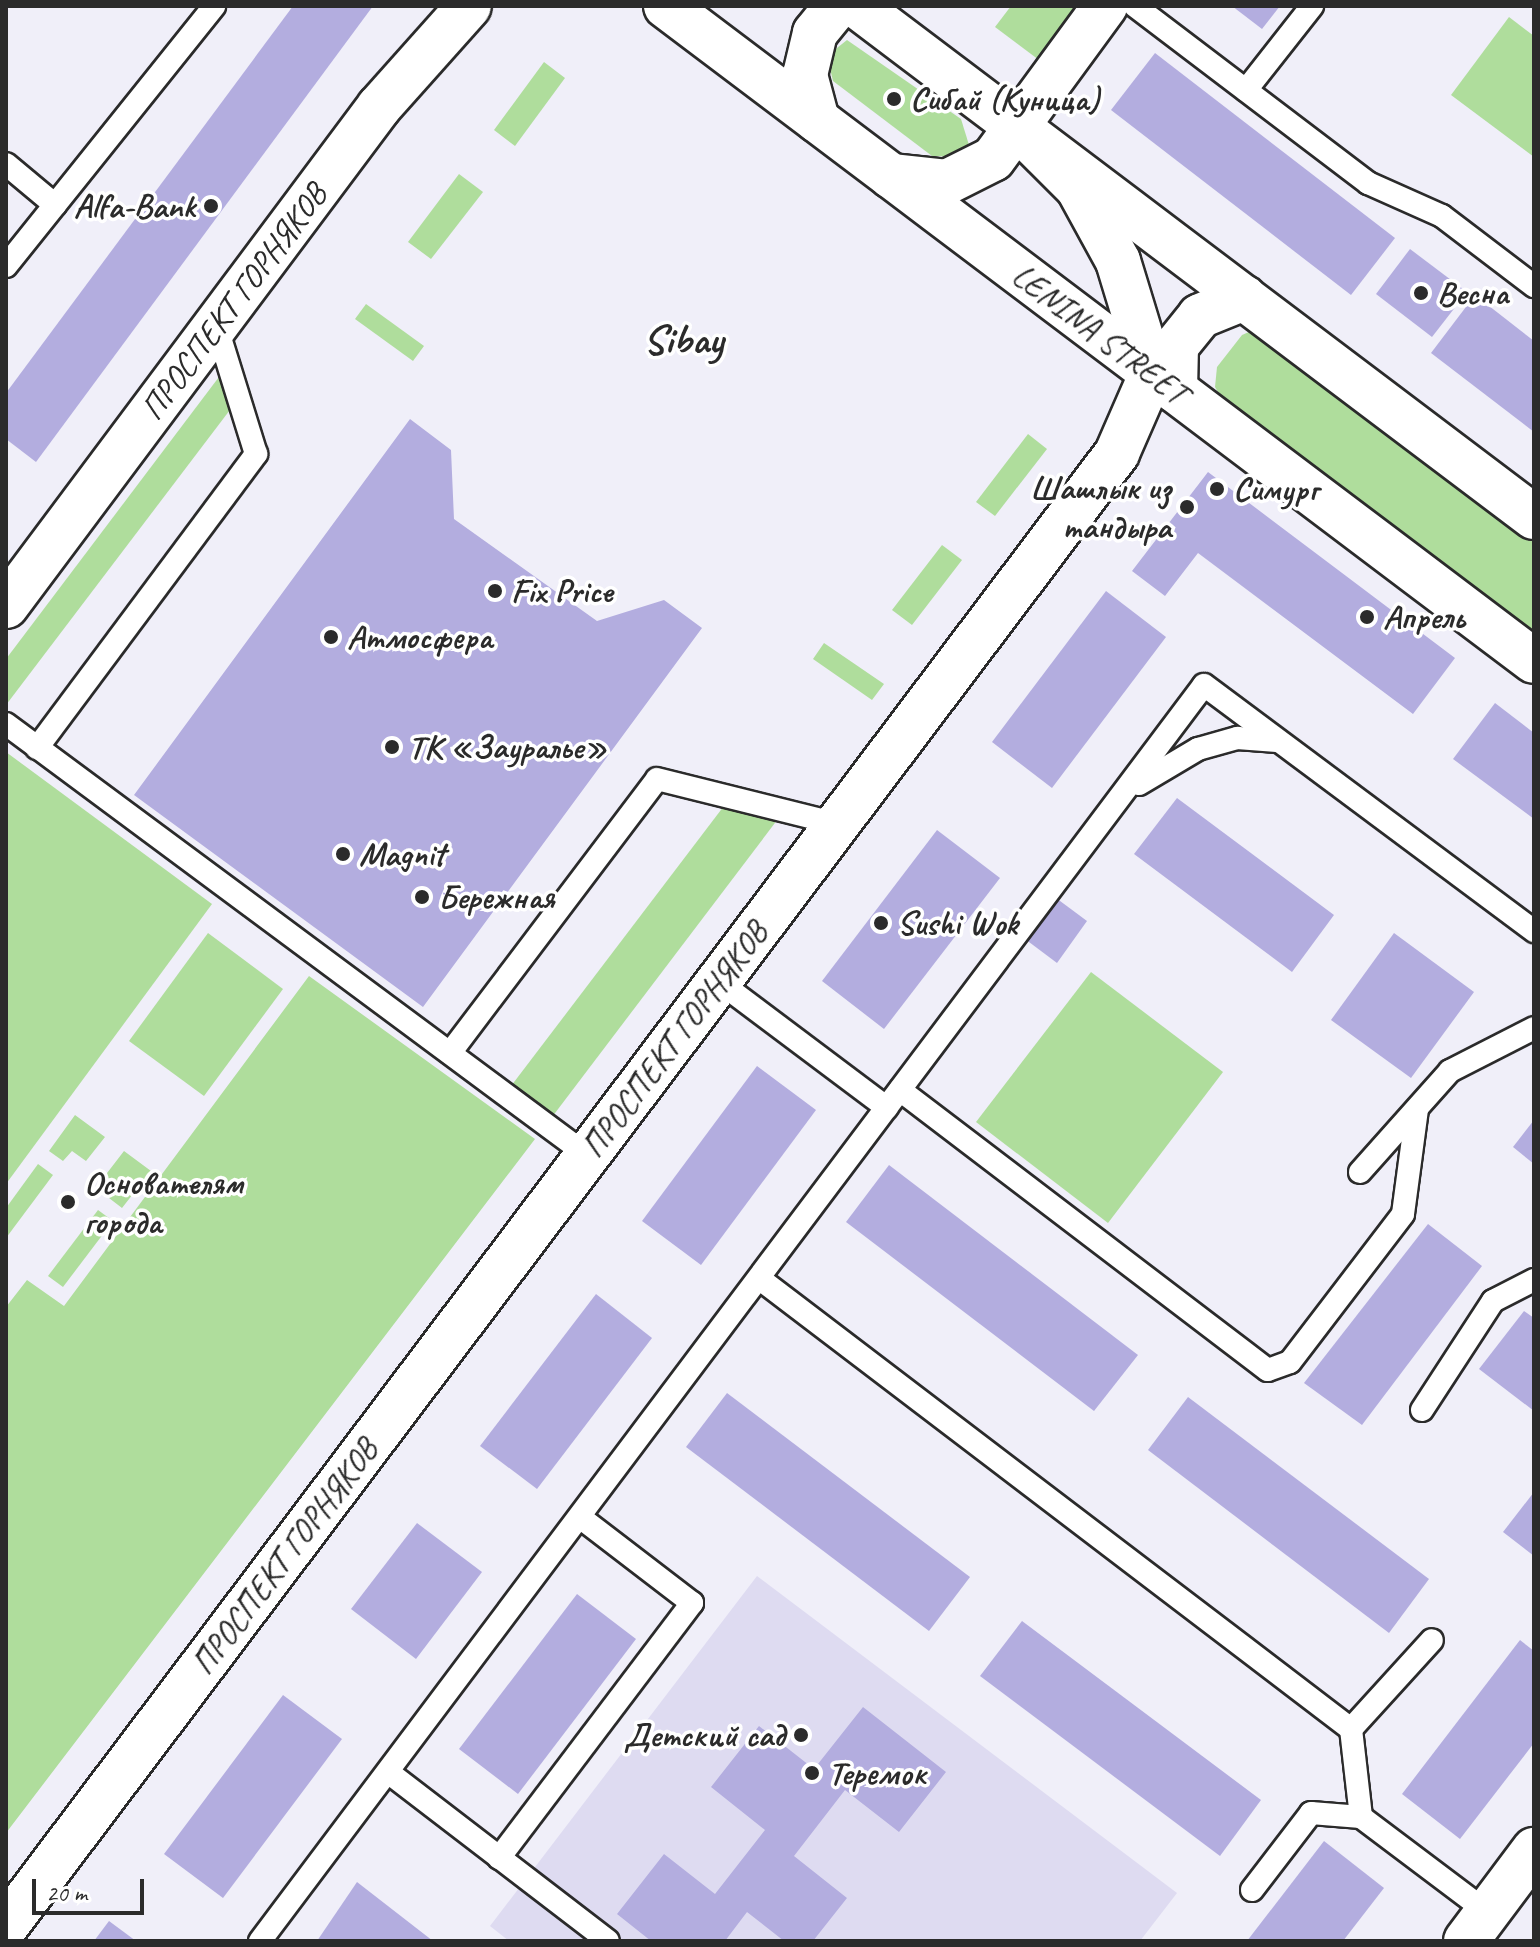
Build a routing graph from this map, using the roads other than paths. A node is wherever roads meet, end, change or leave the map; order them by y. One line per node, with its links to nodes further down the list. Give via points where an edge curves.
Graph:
1 (214, 6): 14 (lane)
2 (469, 6): 18 (main road, ПРОСПЕКТ ГОРНЯКОВ, via 379,107)
3 (666, 6): 10 (main road, LENINA STREET)
4 (837, 6): 10 (main road, via 815,33 805,75)
5 (857, 6): 11 (main road)
6 (1105, 6): 11 (main road)
7 (1135, 6): 9 (lane)
8 (1312, 6): 9 (lane)
9 (1246, 90): 16 (lane, via 1368,183 1442,216)
10 (817, 120): 13 (main road, LENINA STREET)
11 (1017, 127): 13 (main road, via 993,159 947,182); 17 (main road); 19 (main road, via 1078,188 1118,261)
12 (6, 164): 14 (lane)
13 (891, 176): 19 (main road, LENINA STREET)
14 (55, 205): 15 (lane)
15 (6, 266)
16 (1534, 286)
17 (1244, 298): 19 (main road, via 1200,316 1176,346); 20 (main road)
18 (216, 325): 21 (main road, ПРОСПЕКТ ГОРНЯКОВ); 25 (lane, via 256,454)
19 (1163, 382): 22 (main road, LENINA STREET); 27 (main road, ПРОСПЕКТ ГОРНЯКОВ, via 1117,453)
20 (1534, 517)
21 (6, 606)
22 (1534, 661)
23 (6, 724): 25 (lane)
24 (1279, 741): 26 (lane, via 1237,738 1198,749); 26 (lane, via 1204,685); 28 (lane)
25 (37, 748): 31 (lane)
26 (1116, 803): 32 (lane)
27 (837, 824): 29 (main road, ПРОСПЕКТ ГОРНЯКОВ); 31 (lane, via 657,779)
28 (1534, 931)
29 (718, 981): 32 (lane); 34 (main road, ПРОСПЕКТ ГОРНЯКОВ)
30 (1534, 1028): 33 (lane, via 1454,1068)
31 (450, 1053): 34 (lane)
32 (893, 1099): 33 (lane, via 1268,1370 1290,1362 1403,1214); 36 (lane)
33 (1417, 1109): 35 (lane)
34 (587, 1155): 47 (main road, ПРОСПЕКТ ГОРНЯКОВ)
35 (1360, 1172)
36 (760, 1279): 39 (lane); 41 (lane)
37 (1534, 1280): 38 (lane, via 1493,1301)
38 (1422, 1410)
39 (580, 1517): 42 (lane); 45 (lane, via 692,1603)
40 (1432, 1640): 41 (lane)
41 (1351, 1729): 43 (lane)
42 (388, 1772): 45 (lane); 49 (lane)
43 (1361, 1817): 46 (lane, via 1311,1813); 48 (lane)
44 (1534, 1850): 48 (main road)
45 (499, 1858): 50 (lane)
46 (1252, 1890)
47 (6, 1926)
48 (1476, 1926)
49 (260, 1941)
50 (608, 1941)

